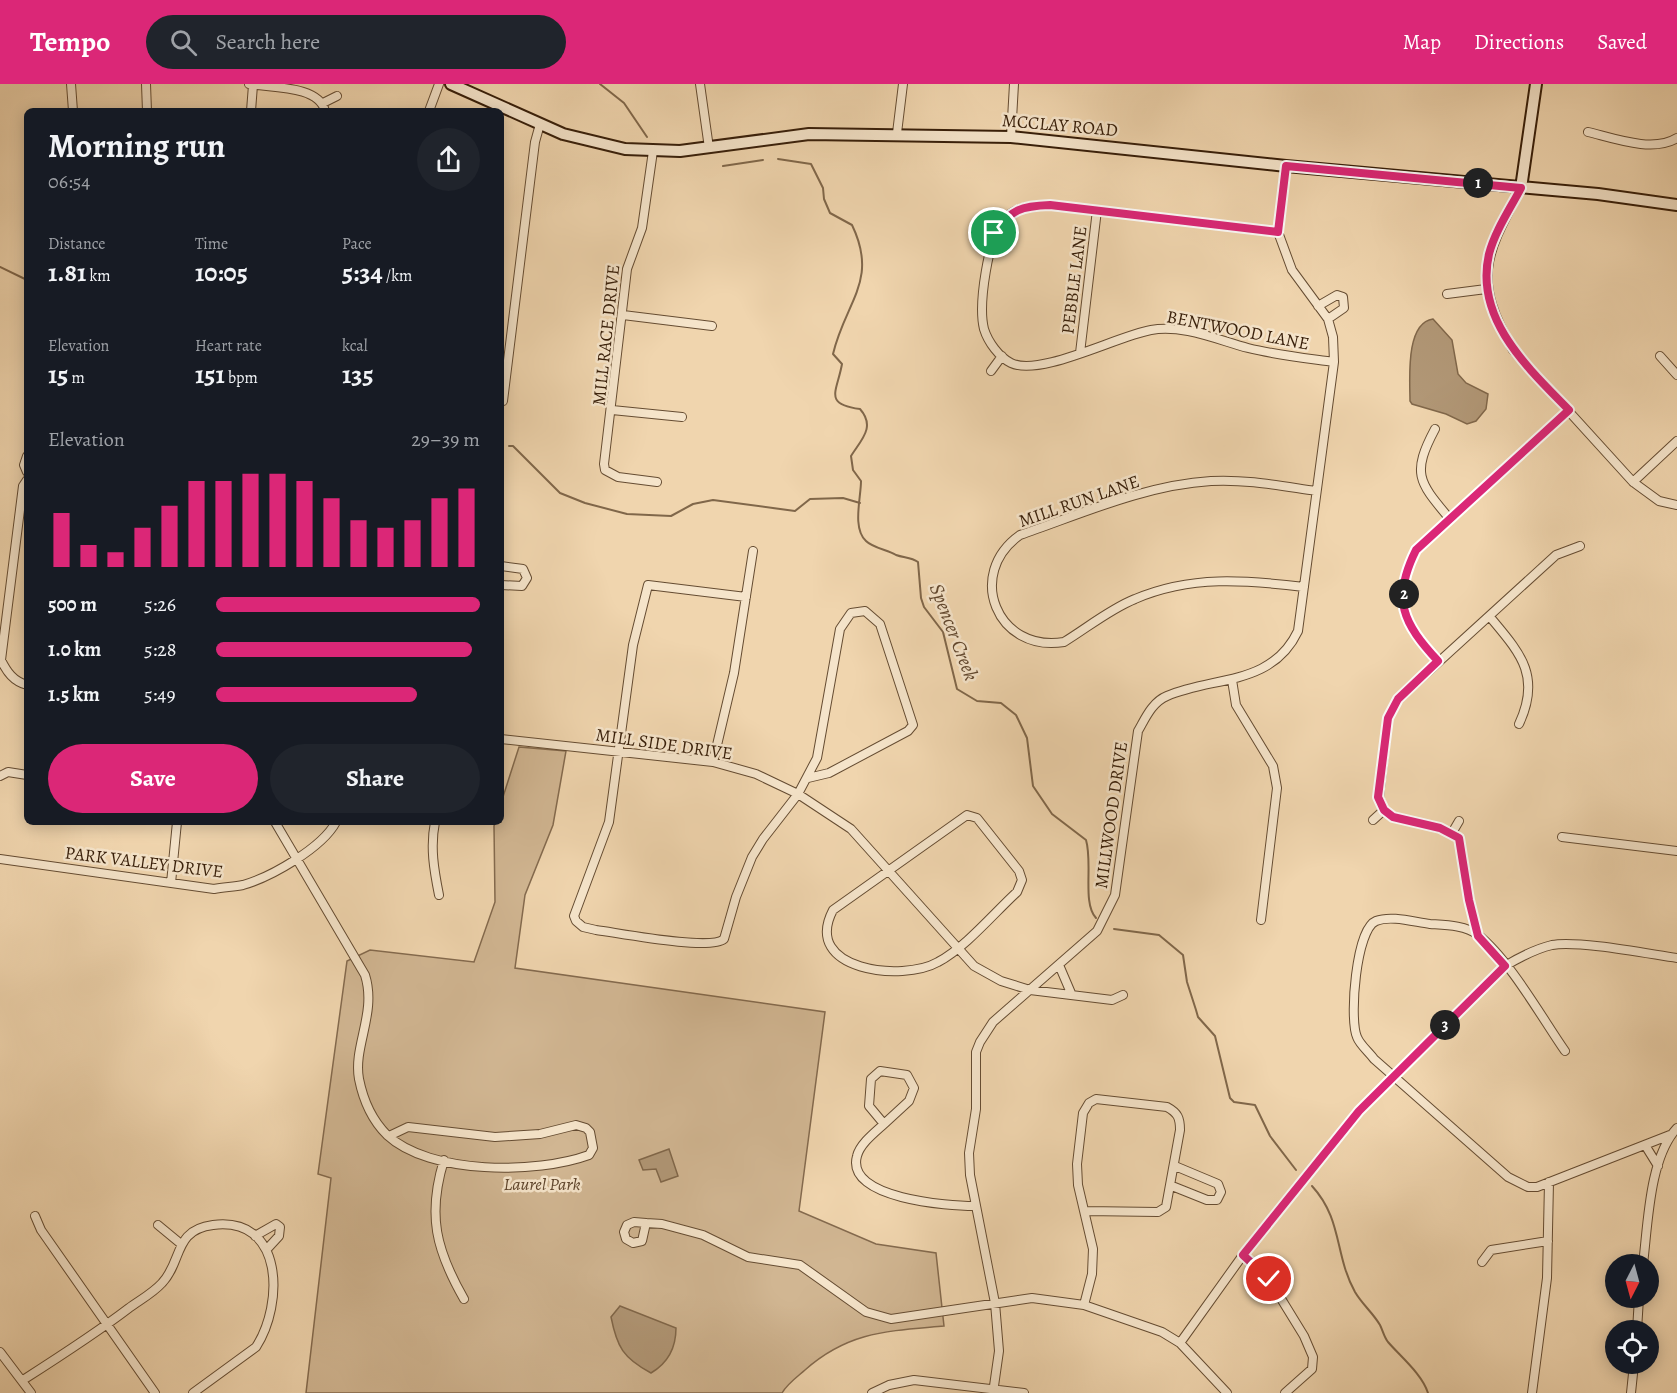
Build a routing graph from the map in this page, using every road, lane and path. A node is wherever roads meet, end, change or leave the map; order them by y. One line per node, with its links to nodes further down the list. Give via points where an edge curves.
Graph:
1 (71, 84): 11 (street)
2 (146, 84): 12 (street)
3 (251, 84): 13 (street); 14 (street, via 313,95)
4 (439, 84): 15 (street)
5 (451, 84): 16 (main road, MCCLAY ROAD)
6 (700, 84): 21 (street)
7 (903, 84): 18 (street)
8 (1014, 84): 19 (street)
9 (1536, 84): 24 (main road)
10 (336, 96): 14 (street)
11 (73, 108)
12 (147, 108)
13 (251, 108)
14 (324, 108)
15 (430, 108)
16 (540, 124): 22 (main road, MCCLAY ROAD, via 603,146); 40 (street)
17 (1588, 132): 20 (street, via 1644,143 1671,142)
18 (897, 134): 19 (main road, MCCLAY ROAD); 21 (main road, MCCLAY ROAD, via 809,134)
19 (1011, 137): 23 (main road, MCCLAY ROAD)
20 (1677, 138)
21 (709, 147): 22 (main road, MCCLAY ROAD)
22 (653, 151): 31 (street, MILL RACE DRIVE, via 642,228 629,260)
23 (1286, 166): 24 (main road, MCCLAY ROAD); 27 (street, MILLWOOD DRIVE)
24 (1521, 188): 25 (main road, MCCLAY ROAD); 28 (street, via 1489,254)
25 (1677, 205)
26 (1097, 210): 27 (street); 34 (street, PEBBLE LANE); 35 (street, via 1025,206 1006,217 994,233 983,326 987,338)
27 (1278, 232): 30 (street, MILLWOOD DRIVE, via 1292,270)
28 (1486, 289): 29 (street); 42 (street, via 1513,351)
29 (1447, 294)
30 (1318, 306): 32 (street, MILLWOOD DRIVE); 32 (street, via 1337,295 1343,297 1344,308)
31 (623, 315): 33 (street); 41 (street, MILL RACE DRIVE)
32 (1328, 319): 37 (street, MILLWOOD DRIVE)
33 (712, 326)
34 (1080, 353): 35 (street, BENTWOOD LANE, via 1036,366 1017,365); 37 (street, BENTWOOD LANE, via 1120,337 1181,330 1251,348)
35 (1002, 356): 38 (street)
36 (1660, 356): 39 (street)
37 (1334, 362): 49 (street, MILLWOOD DRIVE)
38 (991, 371)
39 (1677, 375)
40 (504, 393)
41 (612, 410): 43 (street); 46 (street, MILL RACE DRIVE, via 605,470 618,477)
42 (1569, 410): 47 (street); 51 (street)
43 (682, 417)
44 (1435, 429): 51 (street, via 1425,448 1420,474 1423,486)
45 (1677, 441): 47 (street)
46 (657, 482)
47 (1633, 482): 50 (street, via 1659,501)
48 (24, 484): 61 (street, via 1,660 7,672)
49 (1316, 491): 56 (street, MILLWOOD DRIVE); 56 (street, MILL RUN LANE, via 1257,482 1211,481 1135,495 1020,535 1005,545 995,560 991,584 1001,616 1010,629 1026,640 1052,644 1064,642 1133,600 1185,583 1218,579)
50 (1677, 505)
51 (1449, 518): 59 (street, via 1416,550 1406,570 1404,592 1407,621)
52 (1580, 546): 58 (street, via 1556,555)
53 (753, 551): 57 (street)
54 (504, 566): 55 (street, via 523,569 527,578 522,586)
55 (504, 585)
56 (1304, 587): 60 (street, MILLWOOD DRIVE, via 1298,631 1290,647 1269,664)
57 (746, 597): 64 (street, via 648,585 633,645); 65 (street, via 734,673)
58 (1490, 617): 59 (street); 62 (street, via 1520,654 1528,671 1525,711)
59 (1438, 661): 70 (street, via 1398,699 1388,718 1378,797)
60 (1232, 680): 86 (street, via 1236,705 1273,766 1277,788); 91 (street, MILLWOOD DRIVE, via 1166,696 1148,714 1138,731 1115,895 1097,931)
61 (24, 684)
62 (1519, 723)
63 (504, 739): 64 (street, MILL SIDE DRIVE)
64 (618, 752): 65 (street, MILL SIDE DRIVE); 69 (street, via 609,822 574,916 583,927 699,944 719,943 724,939 752,857)
65 (712, 762): 69 (street, MILL SIDE DRIVE, via 756,774)
66 (24, 775): 67 (street, via 8,772)
67 (0, 776)
68 (808, 778): 68 (street, via 829,773 913,725 880,624 865,611 851,613 840,629 817,758); 69 (street)
69 (798, 794): 82 (street, MILL SIDE DRIVE, via 851,829)
70 (1384, 810): 71 (street); 77 (street, via 1393,817)
71 (1373, 820)
72 (1459, 821): 77 (street)
73 (177, 825): 83 (street)
74 (277, 825): 81 (street)
75 (334, 825): 81 (street, PARK VALLEY DRIVE, via 325,838)
76 (434, 825): 84 (street, via 433,869)
77 (1452, 833): 85 (street, via 1459,838)
78 (1563, 837): 79 (street)
79 (1677, 851)
80 (0, 859): 83 (street, PARK VALLEY DRIVE)
81 (295, 859): 83 (street, PARK VALLEY DRIVE, via 243,885 214,889); 101 (street, via 366,975 370,998 359,1076 368,1108)
82 (889, 869): 89 (street, MILL SIDE DRIVE); 89 (street, via 833,910 827,926 828,943 836,955 854,964 893,971 922,969); 89 (street, via 961,817 977,818 1019,871 1021,887)
83 (171, 883)
84 (439, 895)
85 (1472, 913): 87 (street); 88 (street)
86 (1261, 920)
87 (1460, 928): 88 (street); 97 (street, via 1388,919 1375,921 1366,928 1360,947 1353,1018 1357,1038)
88 (1478, 936): 92 (street)
89 (956, 949): 93 (street, MILL SIDE DRIVE, via 974,966 1000,981)
90 (1677, 958): 92 (street, via 1554,944)
91 (1059, 964): 93 (street, MILLWOOD DRIVE); 94 (street)
92 (1505, 966): 96 (street); 97 (street)
93 (1030, 990): 94 (street, MILL SIDE DRIVE); 108 (street, MILLWOOD DRIVE, via 993,1022 976,1052 976,1109 969,1153)
94 (1071, 993): 95 (street, MILL SIDE DRIVE, via 1112,1000)
95 (1123, 995)
96 (1565, 1052)
97 (1393, 1076): 106 (street, via 1508,1177 1528,1187); 118 (street, via 1321,1155)
98 (884, 1124): 98 (street, via 913,1094 907,1075 880,1071 871,1079 869,1106); 108 (street, via 857,1155 858,1171 864,1181 905,1199)
99 (1677, 1128): 100 (street)
100 (1670, 1135): 102 (street); 105 (street)
101 (388, 1136): 103 (street, via 418,1153); 103 (street, via 408,1127 474,1136 517,1136 576,1125 586,1128 593,1148 589,1155 537,1167 494,1168)
102 (1645, 1145): 105 (street); 106 (street)
103 (444, 1160): 120 (street, via 434,1216 436,1238)
104 (1175, 1166): 107 (street); 107 (street, via 1218,1184 1221,1192 1217,1200 1207,1200); 109 (street, via 1180,1124 1174,1111 1096,1099 1083,1113 1077,1164)
105 (1658, 1166): 117 (street)
106 (1549, 1182): 114 (street)
107 (1172, 1186): 109 (street, via 1166,1207 1158,1212)
108 (975, 1206): 121 (street, MILLWOOD DRIVE)
109 (1084, 1211): 122 (street, via 1093,1249)
110 (34, 1216): 123 (street)
111 (645, 1223): 121 (street, via 703,1235 748,1257 800,1265 870,1314 891,1319)
112 (158, 1225): 115 (street)
113 (255, 1236): 115 (street, via 235,1225 216,1225 191,1233); 116 (street); 116 (street, via 271,1225 280,1227 279,1236)
114 (1548, 1241): 119 (street, via 1491,1250); 136 (street)
115 (181, 1244): 123 (street, via 162,1283)
116 (267, 1249): 131 (street, via 274,1284 262,1337 250,1352)
117 (1644, 1254)
118 (1243, 1255): 124 (street); 135 (street, via 1269,1279 1311,1348 1312,1369)
119 (1482, 1262)
120 (464, 1299)
121 (995, 1303): 122 (street, via 1041,1298); 128 (street, MILLWOOD DRIVE, via 999,1351)
122 (1084, 1305): 124 (street, via 1162,1332)
123 (108, 1324): 127 (street); 130 (street)
124 (1180, 1343): 134 (street)
125 (0, 1352): 127 (street)
126 (1633, 1374): 137 (street)
127 (23, 1380): 129 (street)
128 (994, 1391): 132 (street, via 914,1380); 133 (street)
129 (31, 1393)
130 (155, 1393)
131 (193, 1393)
132 (872, 1393)
133 (1024, 1393)
134 (1227, 1393)
135 (1285, 1393)
136 (1532, 1393)
137 (1631, 1393)

